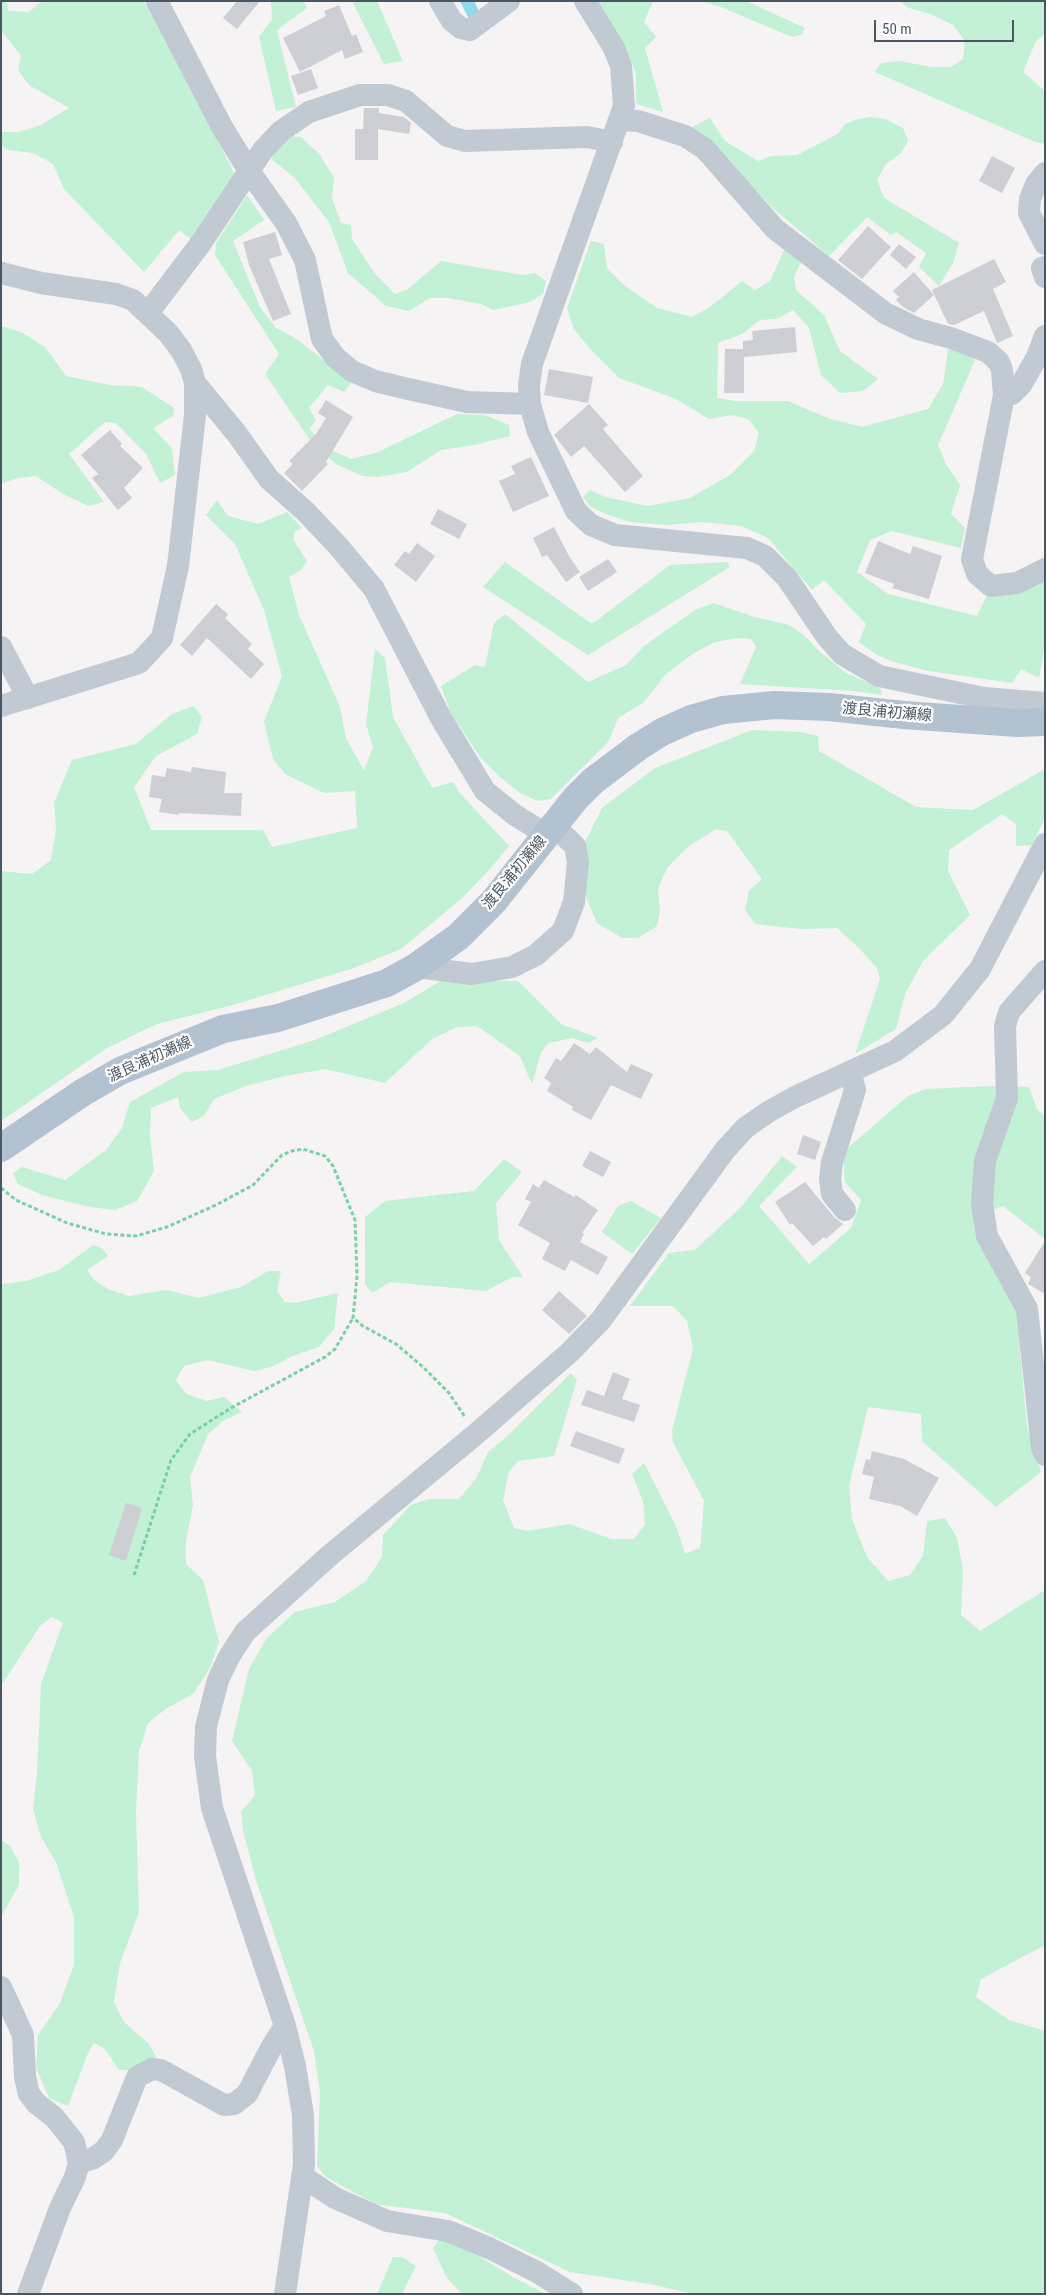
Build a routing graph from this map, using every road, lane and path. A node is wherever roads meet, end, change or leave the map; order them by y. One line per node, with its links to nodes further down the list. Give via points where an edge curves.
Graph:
1 (158, 1): 7 (street, via 222,127)
2 (440, 1): 3 (street, via 452,21 470,30)
3 (509, 1)
4 (585, 1): 5 (street, via 614,48 620,66 624,106)
5 (620, 120): 6 (street); 16 (street, via 638,121 685,136 705,150 775,229 885,313 918,329 988,352 999,362 1002,370)
6 (612, 142): 7 (street, via 587,137 464,140 447,136 406,101 388,95 360,95 309,112 281,131); 17 (street, via 532,364)
7 (249, 171): 13 (street, via 201,243); 17 (street, via 286,223 304,260 322,339 336,358 375,381 404,388 467,402)
8 (1045, 173): 9 (street, via 1030,199 1029,213)
9 (1045, 244)
10 (1045, 267): 12 (street, via 1042,268)
11 (1, 273): 13 (street, via 41,283 116,294 133,300)
12 (1045, 278)
13 (148, 313): 15 (street, via 181,350)
14 (1045, 336): 16 (street, via 1021,385 1012,394)
15 (196, 383): 20 (street, via 178,566 162,638 139,663); 24 (street, via 269,479 312,519 374,589 442,720 485,791 515,815)
16 (1004, 395): 18 (street, via 972,559 978,574 991,586 1017,583)
17 (530, 404): 21 (street, via 538,432 576,511 591,525 615,535 747,548 765,556 787,578 842,654 879,676 984,698)
18 (1045, 569)
19 (1, 647): 20 (street)
20 (28, 698): 22 (street)
21 (1045, 703)
22 (1, 706)
23 (1045, 722): 24 (main road, 渡良浦初瀬線, via 1017,723 829,707 774,705 723,710 691,719 638,747 593,781)
24 (550, 831): 26 (main road, 渡良浦初瀬線, via 494,901 458,936); 26 (street, via 575,846 578,862 574,902 562,931 536,955 512,967 472,974)
25 (1045, 844): 28 (street, via 980,969 943,1015 895,1051)
26 (416, 967): 29 (main road, 渡良浦初瀬線, via 387,983 278,1018 223,1030 120,1071)
27 (1045, 971): 34 (street, via 1009,1012 1005,1026 1007,1098 985,1161 982,1204 987,1236 1027,1309)
28 (851, 1072): 31 (street, via 855,1090 832,1162 830,1179 832,1194); 33 (street, via 795,1096 745,1128 725,1150 601,1320 570,1352)
29 (1, 1148)
30 (1, 1188): 32 (path, via 16,1200 66,1223 106,1234 136,1236 167,1227 253,1185 282,1155 303,1149 325,1156 333,1166 355,1220 357,1276)
31 (846, 1210)
32 (353, 1318): 33 (path, via 396,1344 423,1368 450,1394); 35 (path, via 335,1349 325,1357 190,1434 171,1460)
33 (476, 1434): 37 (street, via 329,1556 246,1632 229,1657 212,1700 206,1727 205,1756 212,1808)
34 (1045, 1455)
35 (134, 1575)
36 (1, 1987): 38 (street, via 23,2035 29,2094 54,2117 74,2142)
37 (285, 2026): 38 (street, via 247,2094 234,2104 224,2105 161,2070 152,2069 137,2076 112,2140 104,2151); 39 (street, via 302,2115)
38 (79, 2163): 40 (street)
39 (302, 2176): 41 (street); 42 (street, via 335,2198 387,2221 448,2231 488,2248)
40 (28, 2294)
41 (285, 2294)
42 (572, 2294)

